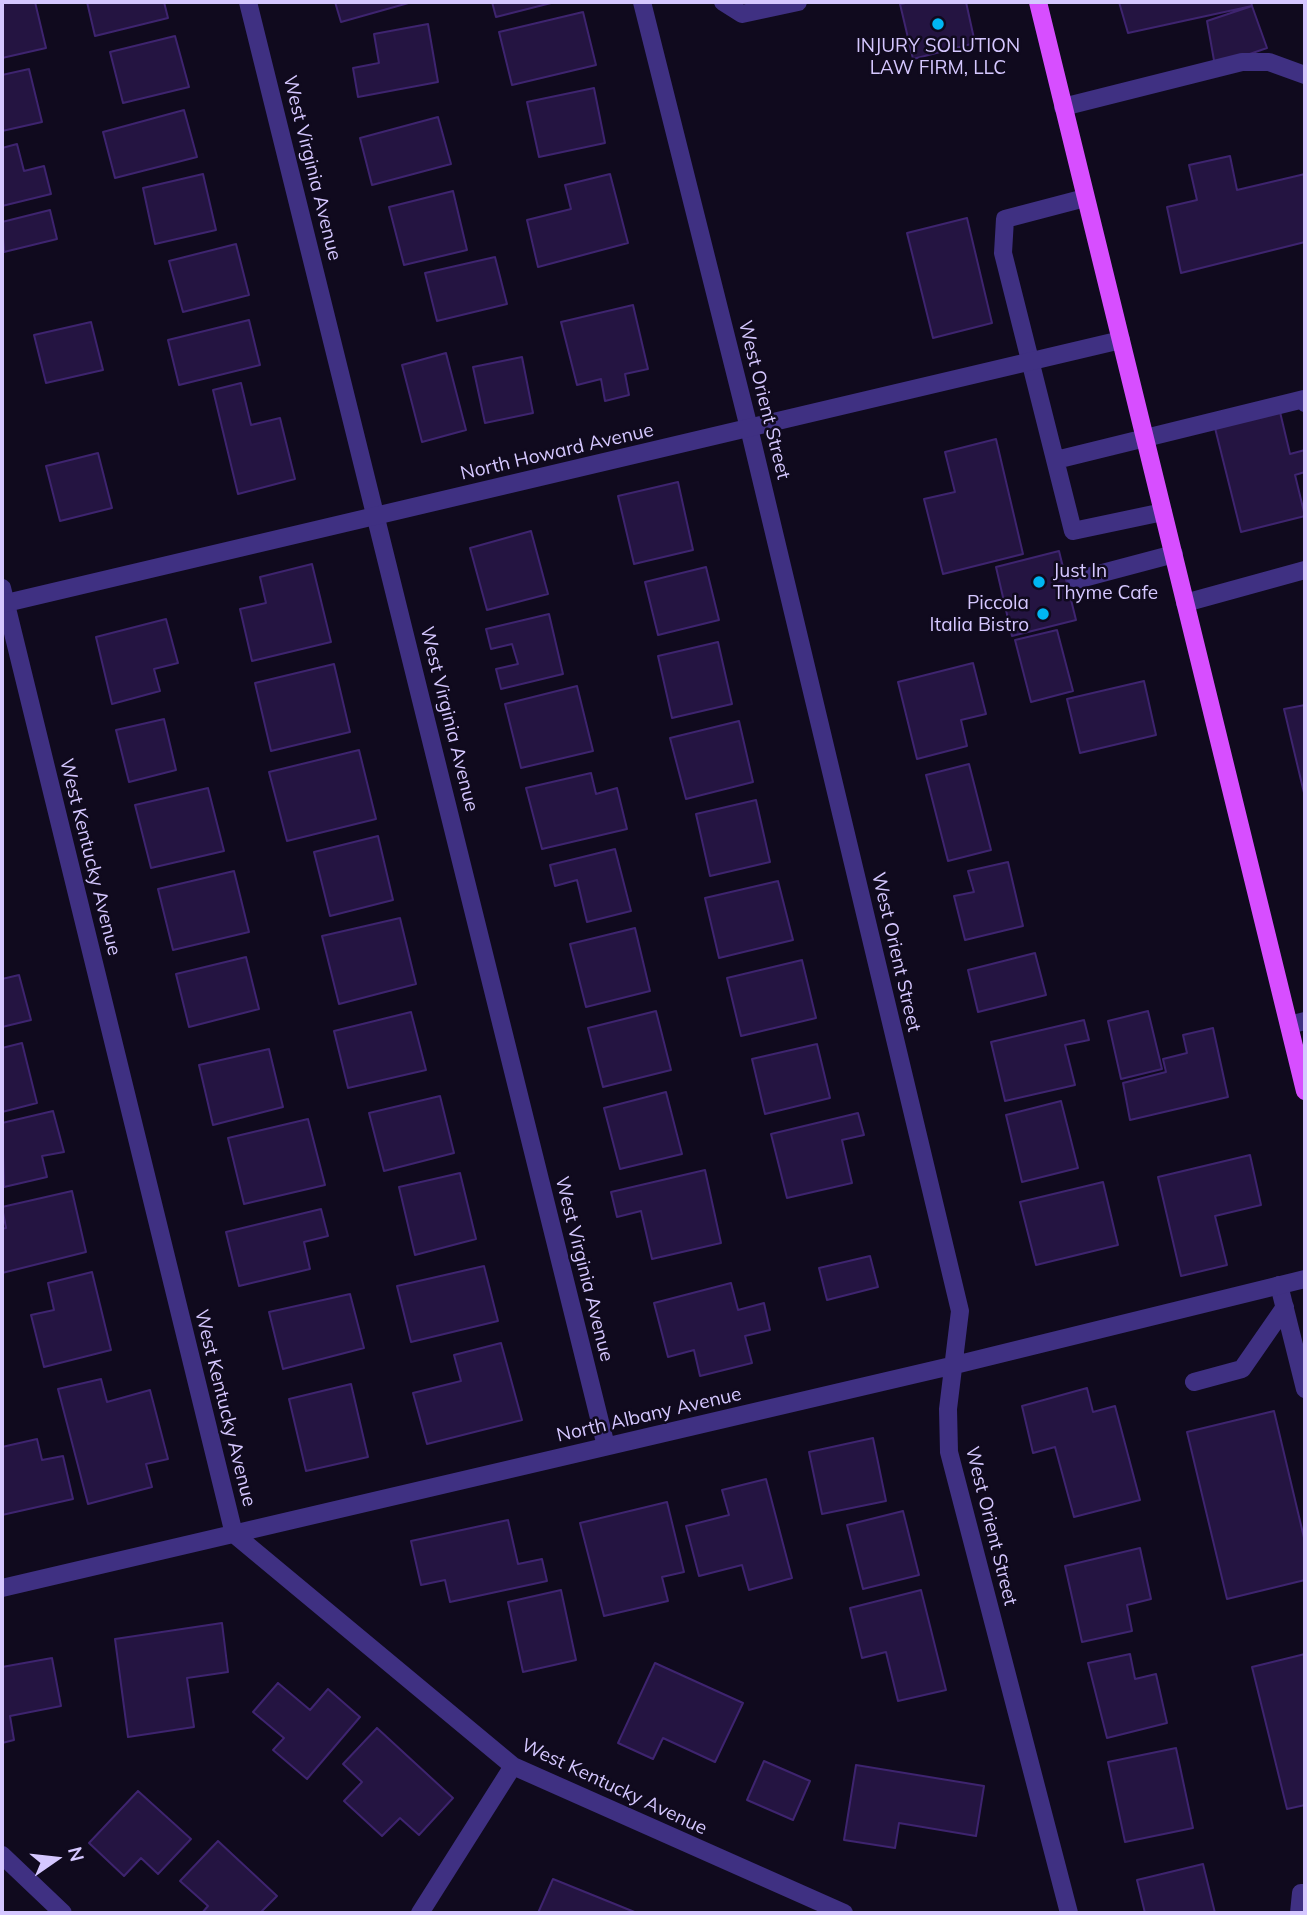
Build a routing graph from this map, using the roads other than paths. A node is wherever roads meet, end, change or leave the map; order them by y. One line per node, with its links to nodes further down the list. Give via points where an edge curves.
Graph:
1 (248, 2): 16 (street, West Virginia Avenue)
2 (642, 2): 12 (street, West Orient Street)
3 (723, 2): 4 (street, via 742,13)
4 (798, 2)
5 (1038, 2): 7 (main road)
6 (1305, 75): 7 (street, via 1269,62 1242,62)
7 (1063, 107): 8 (main road)
8 (1085, 198): 9 (main road); 10 (street, via 1005,219 1003,253)
9 (1121, 340): 10 (street, North Howard Avenue); 13 (main road)
10 (1031, 362): 12 (street, North Howard Avenue); 14 (street)
11 (1305, 403): 13 (street, via 1304,399)
12 (749, 428): 16 (street, North Howard Avenue); 27 (street, West Orient Street, via 960,1311)
13 (1145, 438): 14 (street); 15 (main road)
14 (1056, 460): 15 (street, via 1073,531)
15 (1163, 512): 17 (main road)
16 (377, 516): 20 (street, North Howard Avenue); 30 (street, West Virginia Avenue)
17 (1174, 554): 19 (street); 21 (main road)
18 (1305, 570): 21 (street)
19 (1076, 580)
20 (3, 599): 31 (street, West Kentucky Avenue)
21 (1185, 603): 22 (main road)
22 (1297, 1023): 23 (main road)
23 (1305, 1091)
24 (1305, 1279): 25 (street, North Albany Avenue)
25 (1279, 1285): 26 (street); 27 (street, North Albany Avenue)
26 (1285, 1307): 28 (street, via 1242,1368); 29 (street)
27 (955, 1365): 30 (street, North Albany Avenue); 39 (street, West Orient Street, via 948,1409 949,1452)
28 (1194, 1381)
29 (1305, 1389)
30 (606, 1446): 31 (street, North Albany Avenue)
31 (234, 1534): 32 (street, North Albany Avenue); 33 (street, West Kentucky Avenue)
32 (2, 1588)
33 (513, 1766): 37 (street); 38 (street, West Kentucky Avenue)
34 (2, 1855): 36 (street)
35 (1305, 1892): 40 (street)
36 (63, 1913)
37 (420, 1913)
38 (842, 1913)
39 (1069, 1913)
40 (1298, 1913)

